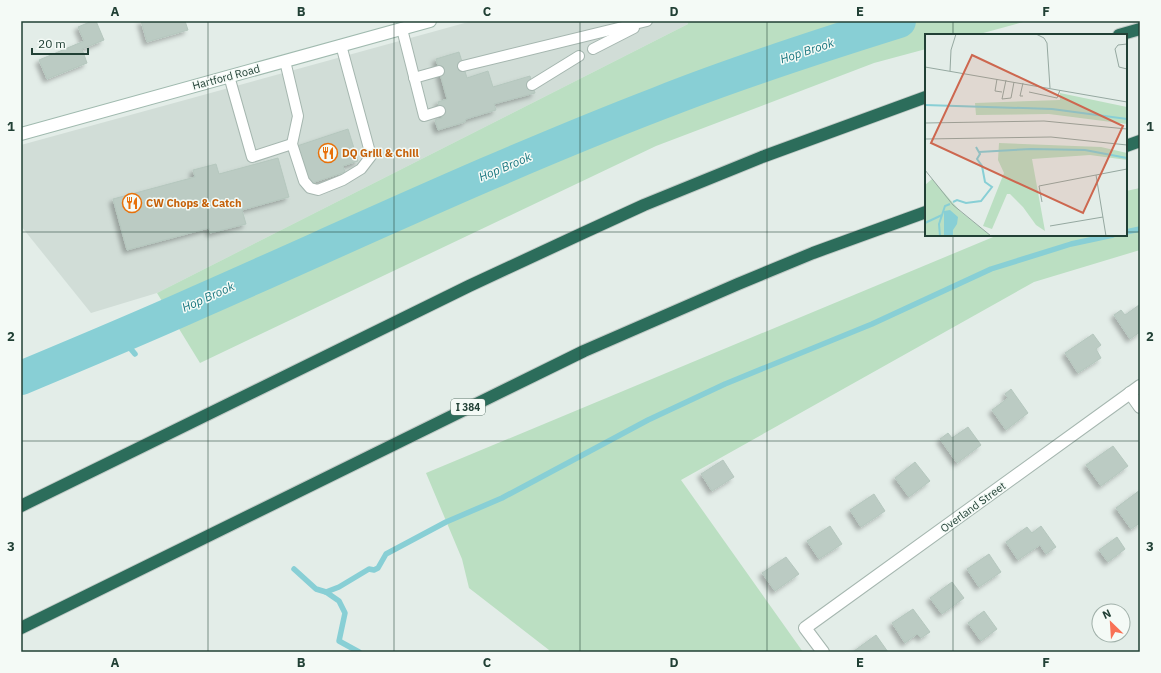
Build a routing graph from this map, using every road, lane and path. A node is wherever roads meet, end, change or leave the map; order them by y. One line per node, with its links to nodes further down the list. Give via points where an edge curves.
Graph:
1 (430, 21): 3 (street, Hartford Road)
2 (648, 21): 7 (lane); 10 (lane)
3 (402, 29): 6 (street, Hartford Road); 13 (lane)
4 (1140, 29): 5 (highway)
5 (1122, 34)
6 (341, 45): 9 (street, Hartford Road); 19 (lane, via 372,156 361,169 318,190 310,188 304,181)
7 (593, 49)
8 (579, 56): 14 (lane)
9 (285, 61): 12 (street, Hartford Road); 19 (lane, via 298,116)
10 (463, 66)
11 (439, 71): 13 (lane)
12 (229, 76): 17 (street, Hartford Road); 19 (lane, via 252,157)
13 (414, 78): 16 (lane, via 424,116)
14 (532, 85)
15 (925, 97): 24 (highway, via 755,160 569,239)
16 (440, 111)
17 (21, 134)
18 (1140, 141): 20 (highway)
19 (292, 144)
20 (1127, 146)
21 (925, 212): 25 (highway, I 384, via 738,284 584,351)
22 (1135, 390): 23 (street); 26 (street, Overland Street, via 805,628)
23 (1140, 408)
24 (21, 506)
25 (21, 628)
26 (823, 652)

